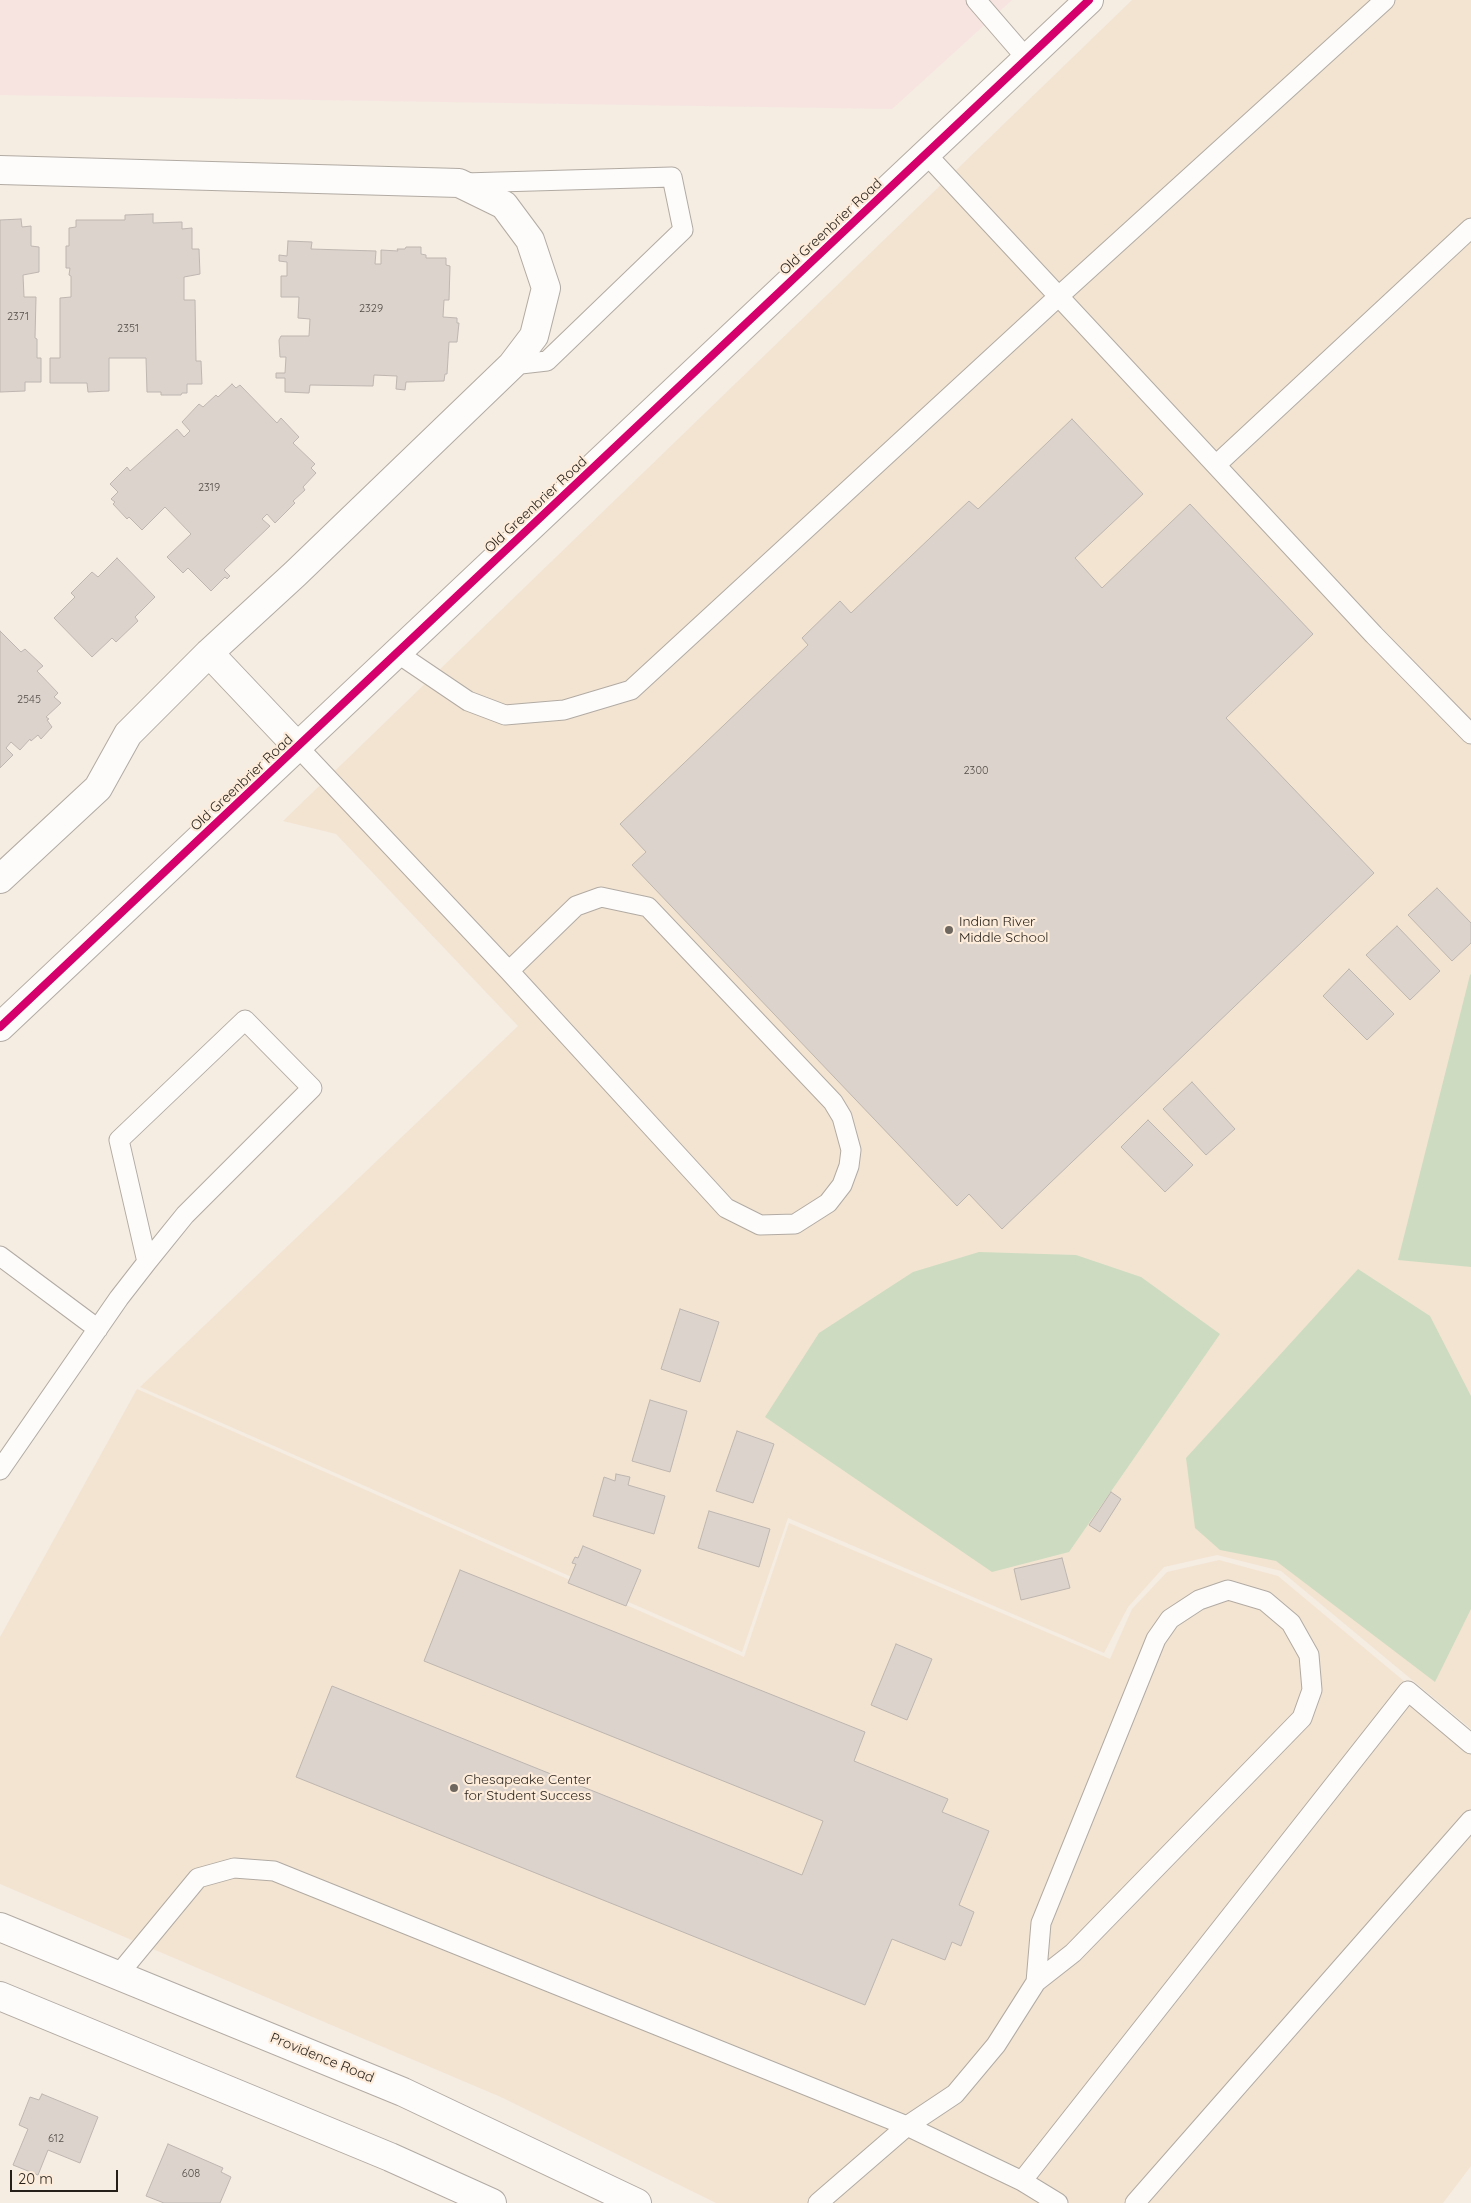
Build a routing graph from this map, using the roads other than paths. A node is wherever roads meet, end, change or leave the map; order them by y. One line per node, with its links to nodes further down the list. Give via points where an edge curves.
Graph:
1 (976, 0): 4 (lane)
2 (1090, 0): 4 (street, Old Greenbrier Road)
3 (1385, 0): 9 (lane)
4 (1027, 59): 5 (street, Old Greenbrier Road)
5 (927, 155): 9 (lane); 13 (street, Old Greenbrier Road)
6 (0, 170): 7 (street)
7 (459, 183): 10 (street, via 504,205 530,240 546,288 534,336); 10 (lane, via 672,177 683,230 547,361)
8 (1471, 228): 11 (lane)
9 (1059, 296): 11 (lane); 13 (lane, via 631,690 564,710 504,715 468,701)
10 (512, 365): 12 (street)
11 (1216, 465): 14 (lane)
12 (208, 653): 15 (street); 16 (street, via 128,734 98,788)
13 (397, 653): 15 (street, Old Greenbrier Road)
14 (1471, 734)
15 (298, 747): 17 (lane); 18 (street, Old Greenbrier Road)
16 (0, 880)
17 (509, 971): 17 (lane, via 726,1208 760,1225 795,1224 828,1203 842,1185 851,1150 842,1116 833,1102 648,907 600,897 576,906)
18 (0, 1027)
19 (147, 1262): 19 (lane, via 185,1215 312,1088 245,1020 119,1140); 21 (lane)
20 (3, 1264): 21 (lane)
21 (98, 1329): 22 (lane)
22 (0, 1470)
23 (1471, 1744): 30 (lane, via 1408,1691)
24 (1471, 1820): 35 (lane)
25 (0, 1926): 26 (street, Providence Road)
26 (118, 1974): 29 (lane, via 198,1878 234,1868 274,1871); 32 (street, Providence Road, via 403,2092)
27 (1036, 1982): 27 (lane, via 1073,1953 1302,1718 1312,1690 1309,1655 1291,1623 1265,1601 1228,1590 1199,1600 1170,1618 1156,1639 1041,1923); 29 (lane, via 996,2045 955,2094)
28 (0, 1996): 31 (street, via 344,2138)
29 (907, 2126): 30 (lane); 33 (lane)
30 (1022, 2181): 34 (lane)
31 (492, 2203)
32 (637, 2203)
33 (818, 2203)
34 (1058, 2203)
35 (1135, 2203)

